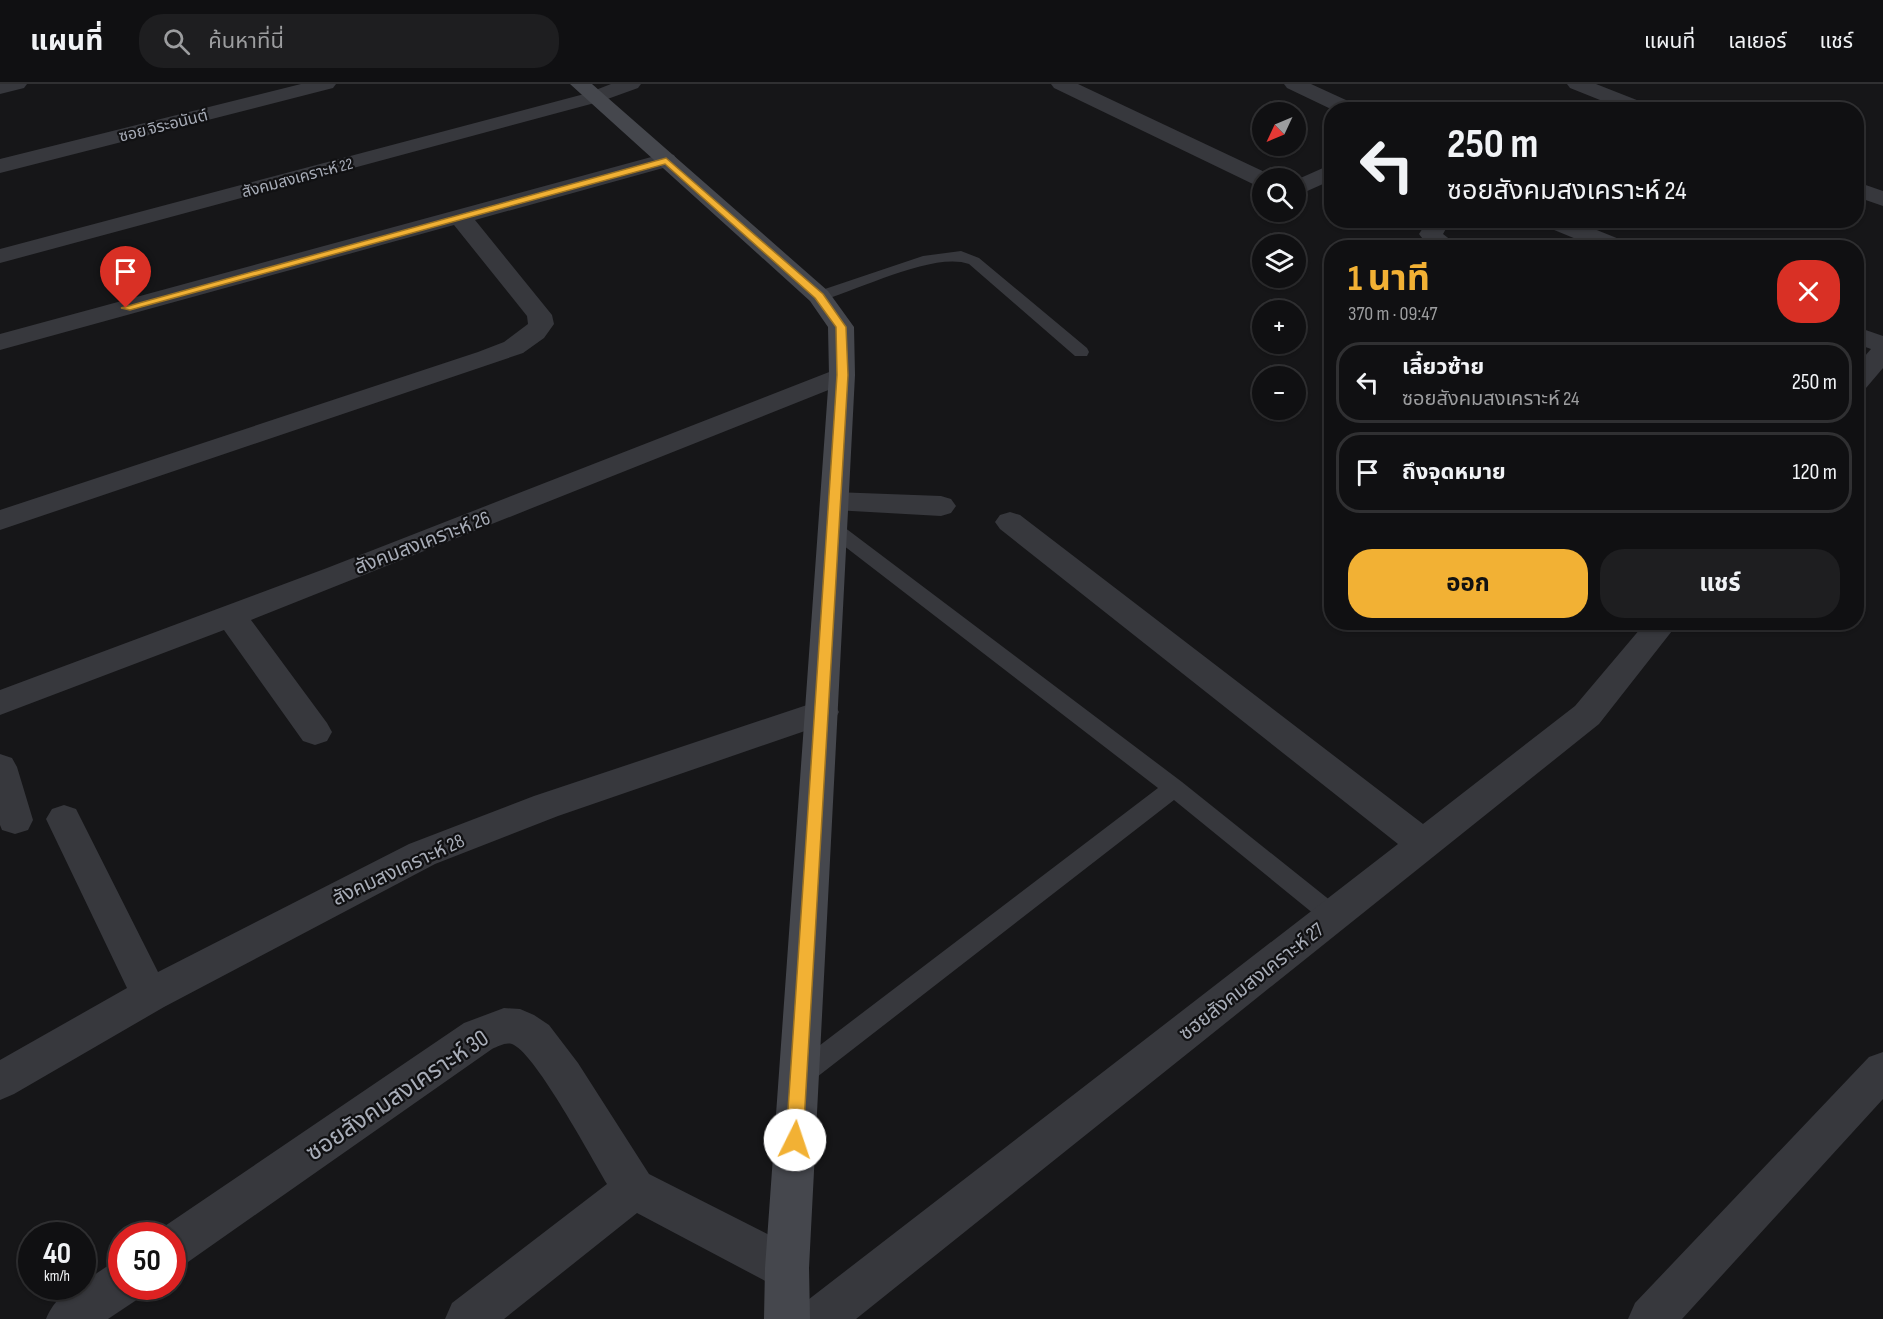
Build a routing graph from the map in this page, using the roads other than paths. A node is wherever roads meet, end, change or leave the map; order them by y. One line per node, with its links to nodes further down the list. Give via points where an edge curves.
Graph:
1 (17, 84): 7 (street)
2 (326, 84): 12 (street, ซอย จิระอนันต์)
3 (631, 84): 8 (street, สังคมสงเคราะห์ 22)
4 (1061, 84): 13 (street)
5 (1294, 84): 9 (street)
6 (1577, 84): 10 (street)
7 (0, 88)
8 (588, 91): 11 (main road); 21 (street, สังคมสงเคราะห์ 22)
9 (1334, 102)
10 (1624, 102)
11 (666, 160): 18 (street); 22 (main road)
12 (0, 166)
13 (1252, 175)
14 (1324, 175): 15 (street)
15 (1306, 184)
16 (1864, 192): 17 (street)
17 (1883, 199)
18 (461, 218): 24 (street); 32 (street, via 539,315 541,324 536,333 523,342)
19 (1570, 228): 20 (street)
20 (1601, 240)
21 (0, 256)
22 (819, 296): 27 (lane, via 928,258 961,256 974,261); 29 (main road, via 841,327)
23 (1864, 338): 25 (street)
24 (0, 342)
25 (1883, 345)
26 (1883, 351): 28 (street)
27 (1081, 352)
28 (1864, 374)
29 (842, 375): 31 (main road); 34 (street, สังคมสงเคราะห์ 26)
30 (941, 506): 31 (street)
31 (834, 514): 37 (main road); 40 (lane)
32 (0, 520)
33 (1010, 522): 43 (street)
34 (231, 616): 36 (street, สังคมสงเคราะห์ 26); 38 (street)
35 (1657, 630): 43 (street, ซฮยสังคมสงเคราะห์ 27, via 1587,715)
36 (0, 704)
37 (822, 712): 45 (street, สังคมสงเคราะห์ 28, via 546,806 422,854); 47 (main road)
38 (315, 732)
39 (0, 767): 42 (street)
40 (1174, 788): 44 (lane); 47 (lane)
41 (64, 819): 45 (street)
42 (15, 820)
43 (1424, 844): 44 (street, ซฮยสังคมสงเคราะห์ 27)
44 (1333, 916): 56 (street, ซฮยสังคมสงเคราะห์ 27)
45 (150, 995): 48 (street, สังคมสงเคราะห์ 28)
46 (1883, 1070): 57 (street)
47 (799, 1076): 51 (main road)
48 (0, 1081)
49 (634, 1189): 50 (street, ซอยสังคมสงเคราะห์ 30, via 564,1076 535,1038 520,1027 504,1026 478,1036); 51 (street); 54 (street)
50 (186, 1237)
51 (787, 1268): 55 (main road)
52 (108, 1293): 53 (street)
53 (69, 1319)
54 (468, 1319)
55 (787, 1319)
56 (820, 1319)
57 (1651, 1319)

